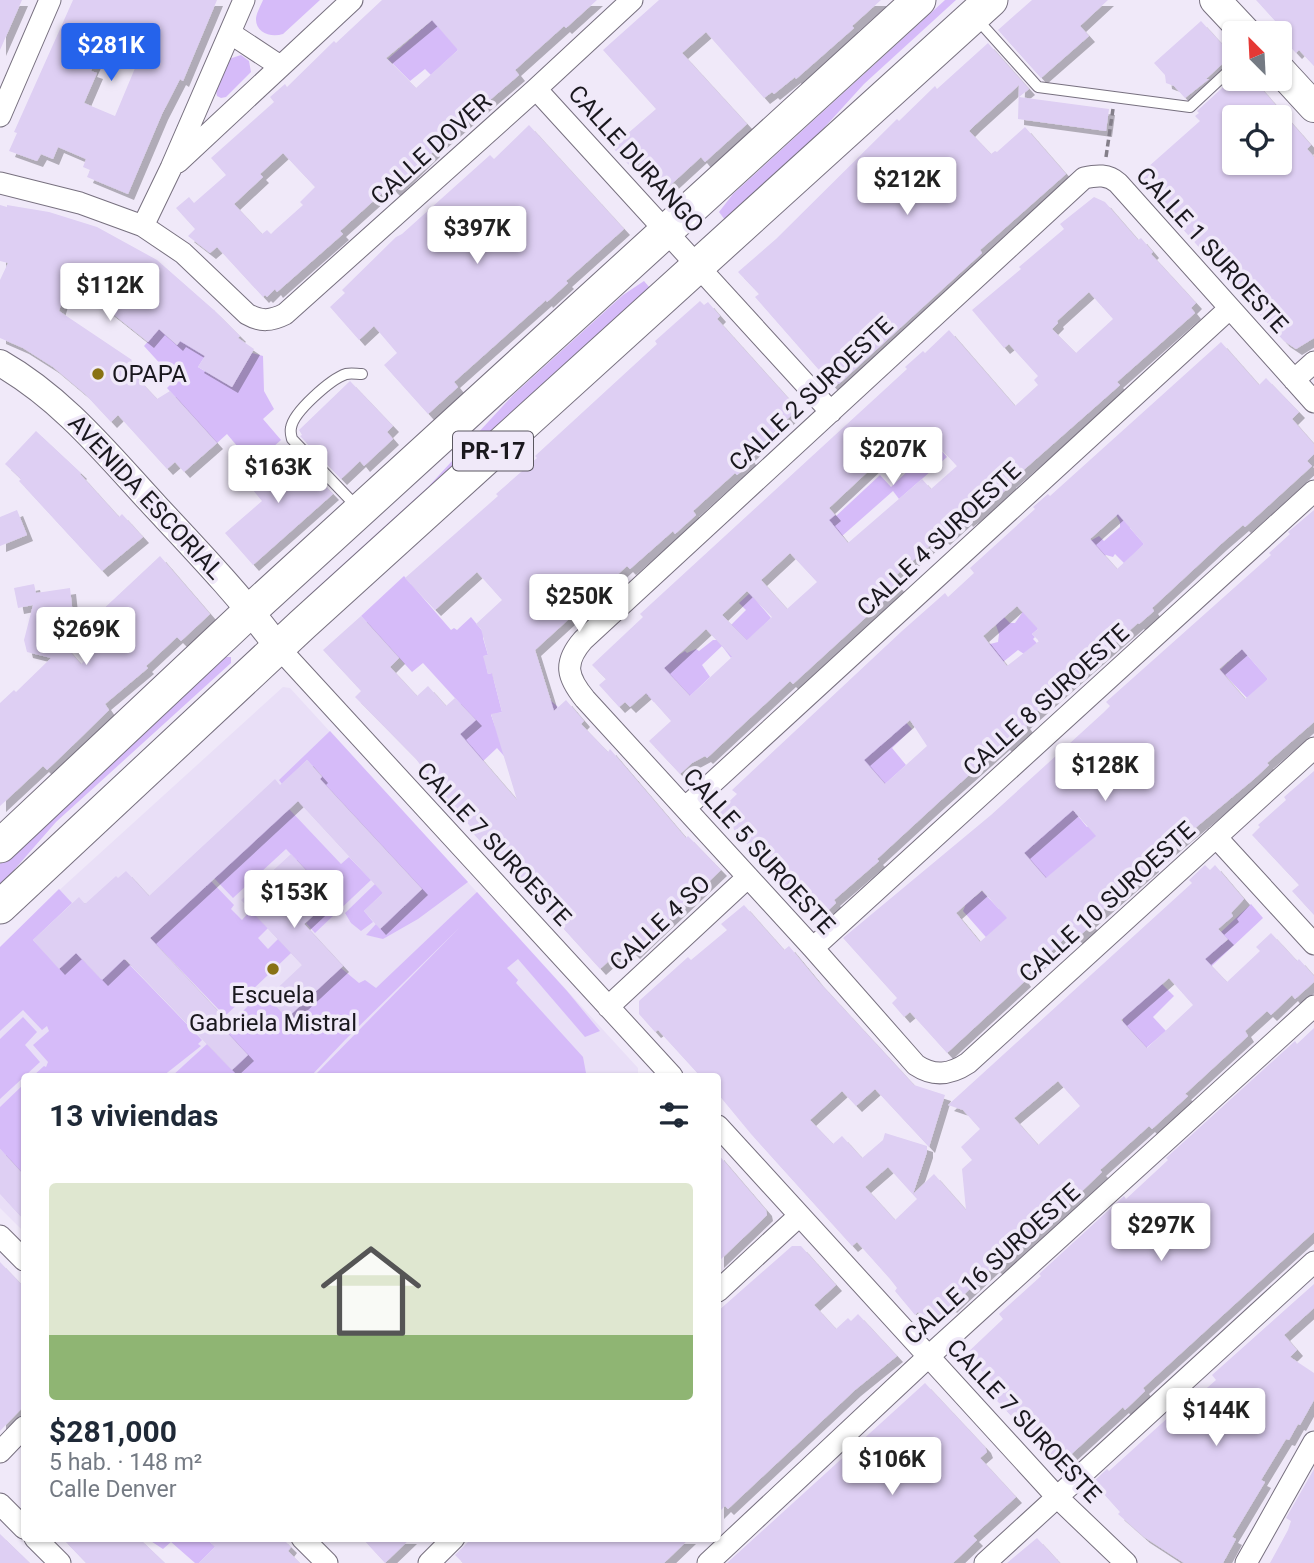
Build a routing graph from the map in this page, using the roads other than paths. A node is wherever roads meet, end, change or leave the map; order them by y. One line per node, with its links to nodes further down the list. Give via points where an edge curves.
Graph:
1 (50, 0): 15 (street)
2 (244, 0): 9 (street)
3 (352, 0): 10 (street)
4 (632, 0): 13 (street, CALLE DOVER)
5 (919, 0): 20 (main road, PR-17)
6 (1215, 0): 8 (main road)
7 (982, 8): 11 (lane, via 1038,87 1190,107); 21 (main road, PR-17)
8 (1235, 21)
9 (230, 33): 10 (street); 16 (street)
10 (280, 66): 16 (street)
11 (1222, 77)
12 (1292, 83): 14 (main road)
13 (536, 89): 19 (street, CALLE DOVER, via 285,314 272,320 247,314 183,253); 20 (street, CALLE DURANGO)
14 (1314, 107)
15 (0, 116)
16 (171, 168): 19 (street)
17 (1098, 176): 22 (street, CALLE 1 SUROESTE, via 1118,183); 28 (street, CALLE 2 SUROESTE, via 1084,178)
18 (0, 183): 19 (street, via 80,203)
19 (143, 226)
20 (666, 231): 21 (street, CALLE DURANGO); 30 (main road, PR-17)
21 (697, 265): 28 (street, CALLE DURANGO); 32 (main road, PR-17)
22 (1229, 309): 26 (street, CALLE 1 SUROESTE); 35 (street, CALLE 4 SUROESTE)
23 (1314, 362): 26 (street)
24 (0, 363): 31 (street, AVENIDA ESCORIAL, via 75,419)
25 (362, 374): 30 (lane, via 337,378 307,403 290,431 292,439)
26 (1294, 380): 27 (street, CALLE 1 SUROESTE)
27 (1314, 402)
28 (831, 412): 33 (street, CALLE 2 SUROESTE, via 583,640)
29 (1314, 491): 41 (street, CALLE 8 SUROESTE)
30 (360, 510): 31 (main road, PR-17)
31 (251, 610): 32 (street, AVENIDA ESCORIAL); 37 (main road, PR-17)
32 (278, 647): 39 (main road, PR-17); 43 (street, CALLE 7 SUROESTE)
33 (571, 658): 35 (street, CALLE 5 SUROESTE, via 575,687)
34 (1314, 748): 36 (street, CALLE 10 SUROESTE)
35 (685, 808): 38 (street, CALLE 5 SUROESTE)
36 (1216, 837): 40 (street); 44 (street, CALLE 10 SUROESTE, via 968,1063 948,1073)
37 (0, 846)
38 (748, 877): 41 (street, CALLE 5 SUROESTE); 43 (street, CALLE 4 SO)
39 (0, 907)
40 (1314, 944)
41 (813, 948): 44 (street, CALLE 5 SUROESTE)
42 (1314, 1006): 52 (street, CALLE 16 SUROESTE)
43 (608, 1007): 45 (street, CALLE 7 SUROESTE)
44 (926, 1072)
45 (669, 1073)
46 (721, 1129): 47 (street, CALLE 7 SUROESTE)
47 (799, 1216): 51 (street); 52 (street, CALLE 7 SUROESTE)
48 (0, 1236): 49 (street)
49 (21, 1257)
50 (1314, 1262): 56 (street)
51 (721, 1288)
52 (928, 1357): 56 (street, CALLE 7 SUROESTE); 65 (street, CALLE 16 SUROESTE)
53 (21, 1430): 55 (street)
54 (1314, 1442): 68 (street)
55 (0, 1452)
56 (1058, 1497): 66 (street); 67 (street, CALLE 7 SUROESTE)
57 (0, 1504): 58 (street)
58 (21, 1525)
59 (39, 1542): 62 (street)
60 (306, 1542): 63 (street)
61 (450, 1542): 64 (street)
62 (60, 1563)
63 (327, 1563)
64 (429, 1563)
65 (708, 1563)
66 (985, 1563)
67 (1126, 1563)
68 (1246, 1563)

